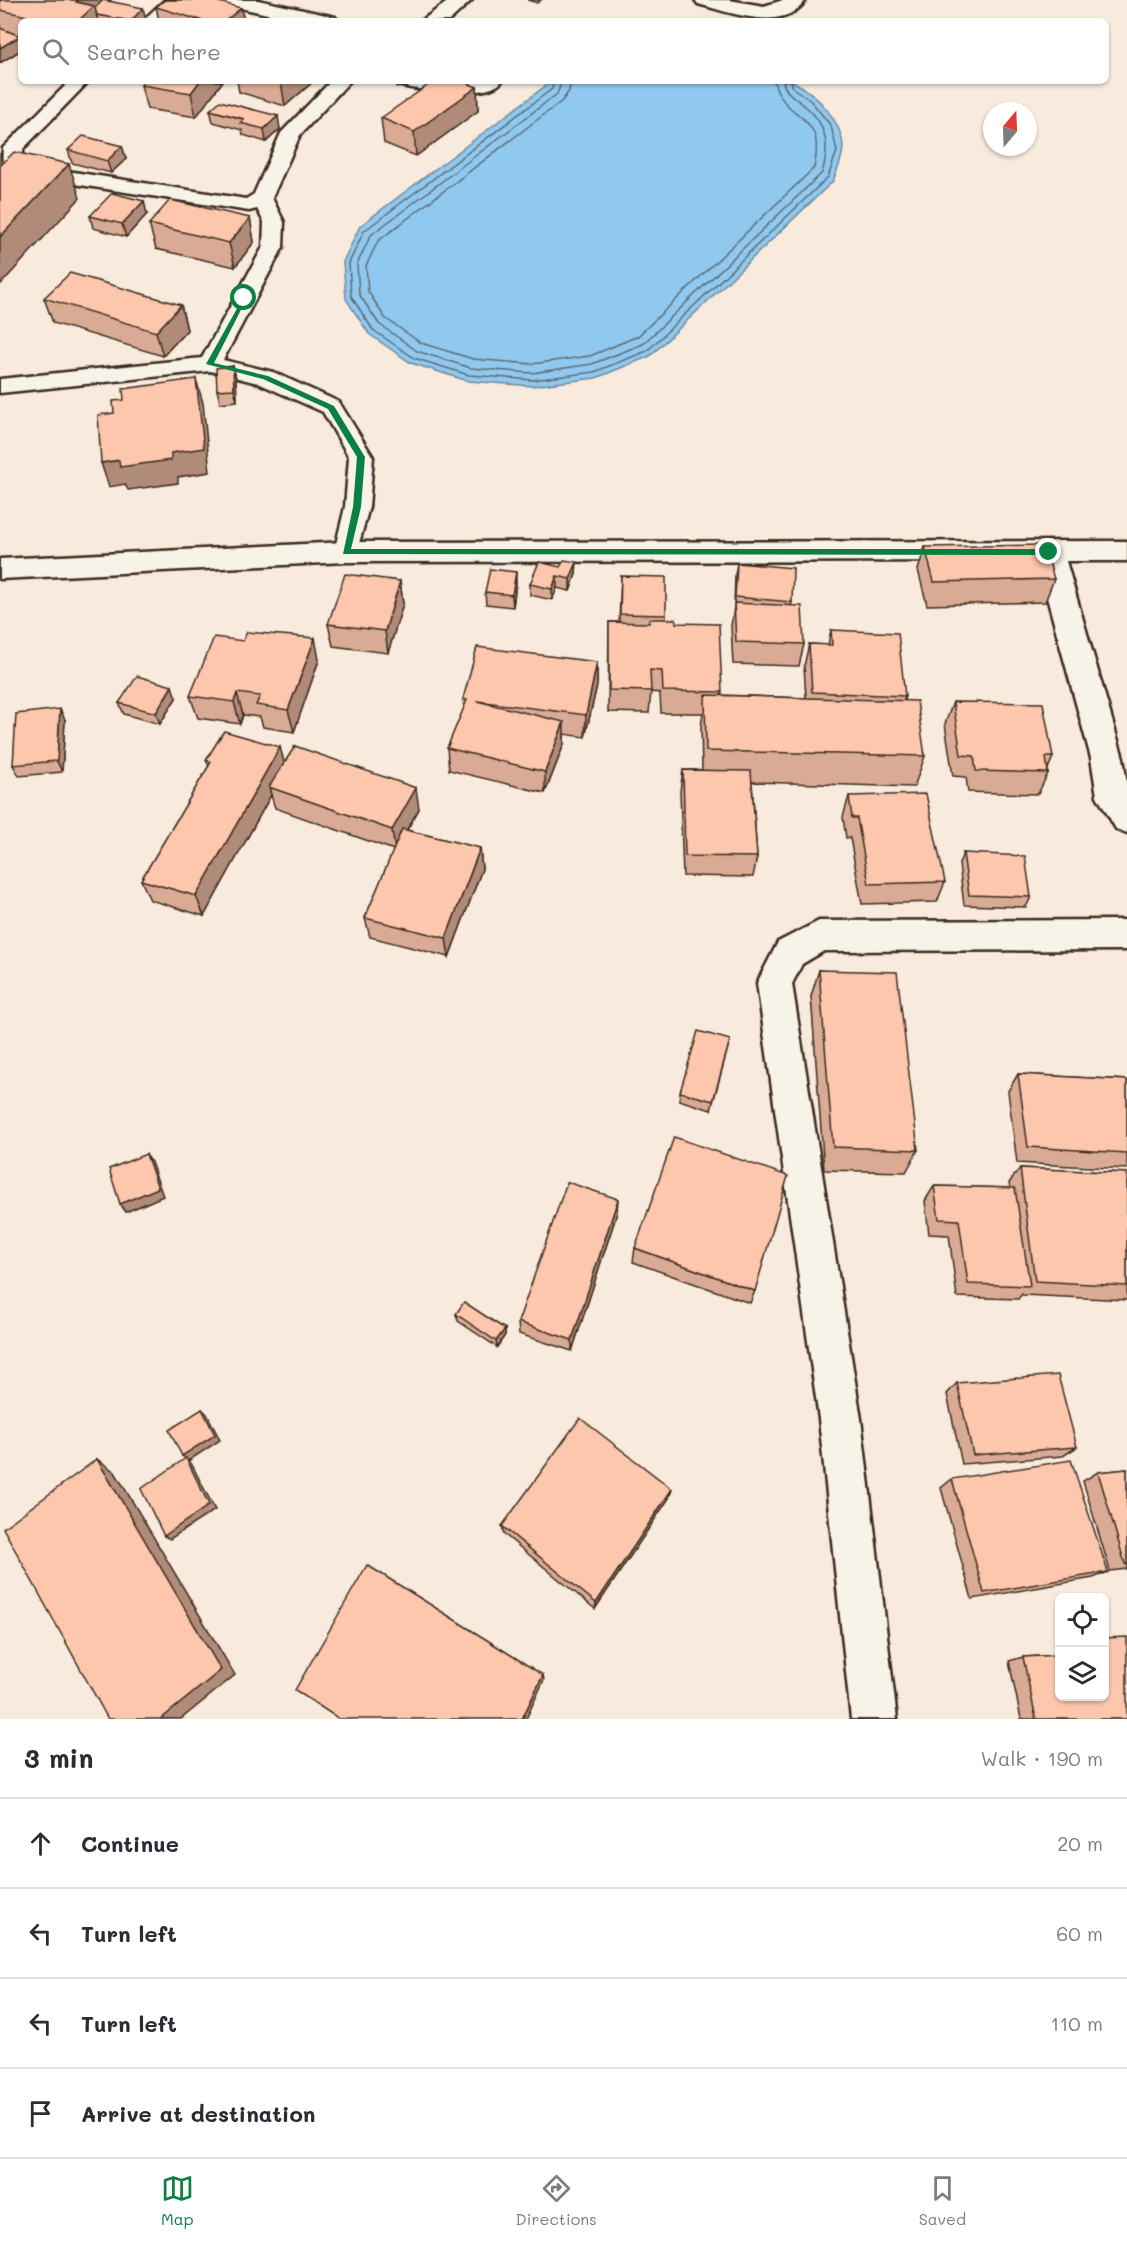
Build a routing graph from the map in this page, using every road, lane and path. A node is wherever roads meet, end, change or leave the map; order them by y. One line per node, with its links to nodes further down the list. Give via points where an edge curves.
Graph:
1 (176, 0): 6 (lane)
2 (229, 0): 7 (street)
3 (462, 0): 8 (street)
4 (705, 0): 9 (street)
5 (796, 0): 9 (street)
6 (155, 18)
7 (314, 18)
8 (439, 18)
9 (763, 18)
10 (77, 84): 14 (lane, via 13,148 13,174)
11 (338, 84): 15 (lane, via 291,133)
12 (414, 84): 13 (lane, via 445,89)
13 (475, 84)
14 (0, 190): 15 (lane, via 68,177 249,205)
15 (262, 198): 16 (lane, via 274,222 273,247)
16 (210, 364): 17 (lane); 19 (lane, via 265,377 331,407 361,457 357,507)
17 (0, 386)
18 (1127, 551): 20 (street)
19 (346, 552): 20 (street); 21 (street)
20 (1049, 552): 22 (street, via 1107,758 1113,796)
21 (0, 569)
22 (1127, 819)
23 (1127, 935): 24 (street, via 819,936 790,953 774,983 840,1419)
24 (874, 1719)

